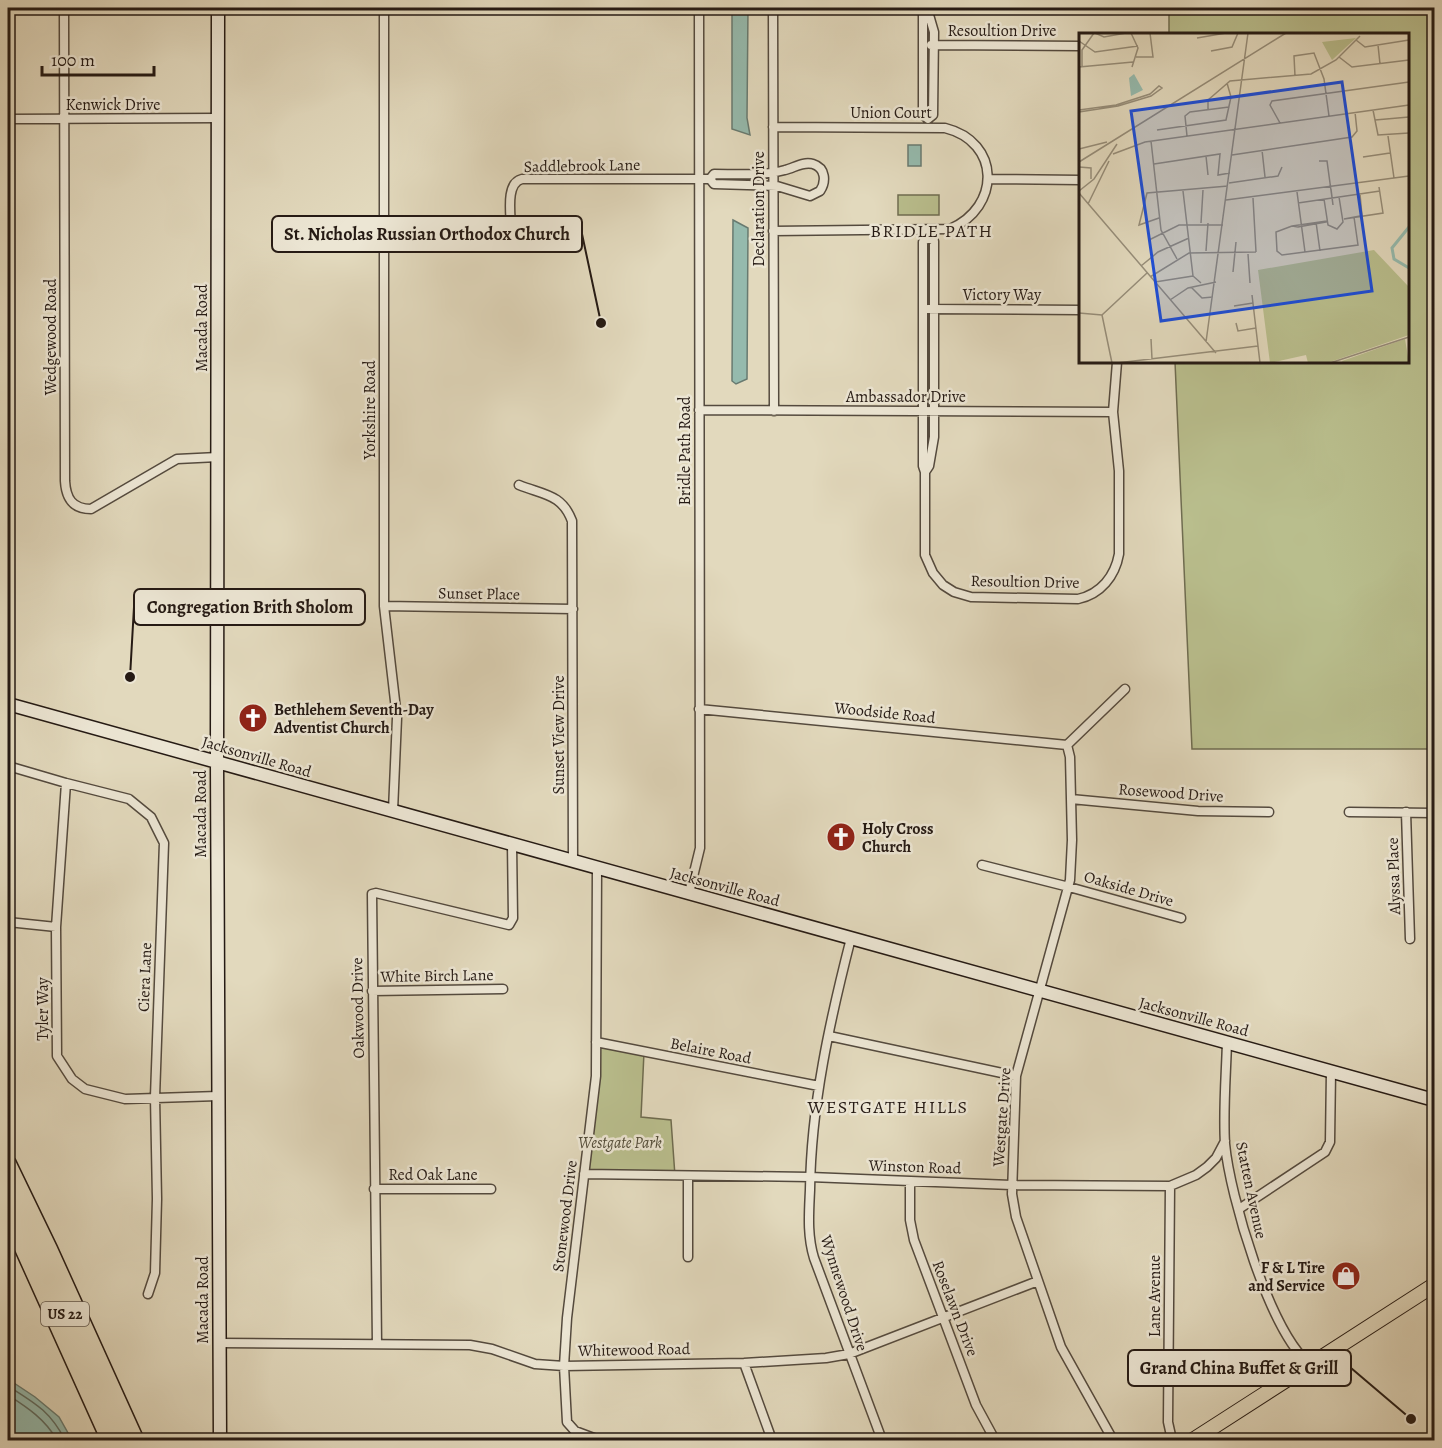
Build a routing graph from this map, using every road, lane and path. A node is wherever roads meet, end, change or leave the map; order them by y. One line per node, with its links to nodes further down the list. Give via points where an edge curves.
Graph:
1 (64, 8): 12 (street, Wedgewood Road)
2 (218, 8): 10 (street, Macada Road)
3 (384, 8): 36 (street, Yorkshire Road)
4 (699, 8): 16 (street, Bridle Path Road)
5 (773, 8): 14 (street, Declaration Drive)
6 (925, 8): 7 (street); 8 (street, via 933,27)
7 (923, 45): 8 (street, Resoultion Drive); 13 (street, via 924,114)
8 (934, 45): 9 (street, Resoultion Drive); 13 (street, via 933,116)
9 (1079, 46)
10 (218, 118): 12 (street, Kenwick Drive); 33 (street, Macada Road)
11 (8, 119): 12 (street, Kenwick Drive)
12 (64, 120): 33 (street, Wedgewood Road, via 68,500 91,509 177,459)
13 (928, 123): 14 (street, Union Court); 18 (street, Union Court, via 949,128 973,142 986,164)
14 (773, 128): 15 (street, Declaration Drive)
15 (773, 172): 17 (street, via 714,174); 20 (street, Declaration Drive); 20 (street, via 812,164 822,171 824,181 820,191 810,196)
16 (699, 179): 17 (street); 21 (street, Saddlebrook Lane, via 519,179 512,188); 28 (street, Bridle Path Road)
17 (710, 179): 20 (street, via 714,184)
18 (988, 179): 19 (street); 23 (street, via 984,199 969,218 950,229)
19 (1079, 180)
20 (772, 186): 22 (street, Declaration Drive)
21 (510, 229)
22 (773, 231): 23 (street); 29 (street, Declaration Drive)
23 (929, 234): 24 (street, Resoultion Drive, via 923,242); 25 (street, Resoultion Drive, via 934,241)
24 (923, 309): 25 (street, Victory Way); 30 (street, Resoultion Drive)
25 (934, 309): 26 (street, Victory Way); 31 (street, Resoultion Drive)
26 (1079, 310)
27 (1117, 363): 32 (street, Resoultion Drive)
28 (699, 410): 29 (street, Ambassador Drive); 40 (street, Bridle Path Road)
29 (774, 411): 30 (street, Ambassador Drive)
30 (923, 411): 31 (street, Ambassador Drive); 34 (street, Resoultion Drive)
31 (934, 411): 32 (street, Ambassador Drive); 34 (street, Resoultion Drive, via 933,449)
32 (1113, 412): 34 (street, Resoultion Drive, via 1119,471 1117,566 1107,583 1082,598 971,597 943,585 925,555)
33 (218, 457): 42 (street, Macada Road)
34 (925, 472)
35 (519, 485): 37 (street, Sunset View Drive, via 561,501 568,510 573,538)
36 (384, 606): 37 (street, Sunset Place); 46 (street, Yorkshire Road, via 396,718)
37 (573, 609): 52 (street, Sunset View Drive)
38 (1125, 689): 41 (street)
39 (8, 704): 42 (street, Jacksonville Road)
40 (699, 709): 41 (street, Woodside Road); 56 (street, Bridle Path Road, via 700,848)
41 (1067, 745): 45 (street, Westgate Drive)
42 (217, 762): 46 (street, Jacksonville Road); 71 (street, Macada Road)
43 (8, 766): 44 (street, Ciera Lane)
44 (66, 783): 59 (street, Tyler Way); 72 (street, Ciera Lane, via 129,799 151,817 164,843)
45 (1071, 799): 47 (street, Rosewood Drive, via 1198,811); 55 (street, Westgate Drive)
46 (393, 811): 51 (street, Jacksonville Road)
47 (1269, 812)
48 (1349, 812): 49 (street)
49 (1406, 812): 50 (street); 61 (street, Alyssa Place)
50 (1434, 813)
51 (512, 844): 52 (street, Jacksonville Road); 63 (street, Oakwood Drive, via 513,918 509,925 372,894)
52 (573, 861): 54 (street, Jacksonville Road)
53 (982, 866): 55 (street, Oakside Drive)
54 (597, 868): 56 (street, Jacksonville Road); 66 (street, Stonewood Drive)
55 (1070, 887): 57 (street, Oakside Drive); 64 (street, Westgate Drive)
56 (689, 893): 60 (street, Jacksonville Road)
57 (1181, 918)
58 (8, 922): 59 (street)
59 (56, 927): 72 (street, Tyler Way, via 57,1056 72,1079 85,1089 125,1099)
60 (851, 938): 64 (street, Jacksonville Road); 65 (street, Wynnewood Drive)
61 (1410, 939)
62 (502, 989): 63 (street, White Birch Lane)
63 (372, 991): 83 (street, Oakwood Drive)
64 (1041, 991): 67 (street, Jacksonville Road); 69 (street, Westgate Drive)
65 (829, 1036): 69 (street); 70 (street, Wynnewood Drive)
66 (596, 1042): 70 (street, Belaire Road); 76 (street, Stonewood Drive, via 596,1076)
67 (1227, 1042): 68 (street, Jacksonville Road); 74 (street, Statten Avenue)
68 (1331, 1071): 73 (street, Jacksonville Road); 85 (street, via 1330,1142 1325,1152)
69 (1016, 1076): 80 (street, Westgate Drive)
70 (819, 1086): 78 (street, Wynnewood Drive)
71 (218, 1096): 72 (street, Tyler Way); 92 (street, Macada Road)
72 (155, 1097): 90 (street, Ciera Lane, via 155,1273)
73 (1434, 1100)
74 (1225, 1141): 81 (street, Winston Road, via 1207,1167); 85 (street, Statten Avenue)
75 (8, 1163): 98 (highway)
76 (584, 1174): 77 (street, Winston Road); 97 (street, Stonewood Drive)
77 (688, 1177): 78 (street, Winston Road); 87 (street)
78 (810, 1177): 79 (street, Winston Road); 94 (street, Wynnewood Drive, via 811,1250)
79 (910, 1181): 80 (street, Winston Road); 91 (street, Roselawn Drive, via 912,1231)
80 (1011, 1185): 81 (street, Winston Road); 88 (street, Westgate Drive, via 1016,1217)
81 (1170, 1186): 106 (street, Lane Avenue, via 1168,1422)
82 (8, 1187): 98 (highway, US 22)
83 (375, 1189): 84 (street, Red Oak Lane); 93 (street, Oakwood Drive)
84 (491, 1189)
85 (1239, 1209): 96 (street, Statten Avenue, via 1253,1260 1273,1308 1300,1356)
86 (8, 1216): 99 (highway, US 22)
87 (688, 1257)
88 (1038, 1281): 91 (street, Whitewood Road); 105 (street, Westgate Drive, via 1065,1356)
89 (1434, 1286): 96 (main road)
90 (148, 1294)
91 (943, 1317): 94 (street, Whitewood Road); 104 (street, Roselawn Drive)
92 (219, 1343): 93 (street, Whitewood Road); 100 (street, Macada Road)
93 (377, 1344): 97 (street, Whitewood Road, via 482,1346 535,1364)
94 (849, 1354): 95 (street, Whitewood Road); 103 (street, Wynnewood Drive)
95 (744, 1363): 97 (street, Whitewood Road); 102 (street)
96 (1309, 1364): 107 (main road)
97 (564, 1366): 101 (street, Stonewood Drive, via 567,1422 575,1431)
98 (132, 1439)
99 (109, 1440)
100 (220, 1440)
101 (599, 1440)
102 (772, 1440)
103 (882, 1440)
104 (994, 1440)
105 (1113, 1440)
106 (1172, 1440)
107 (1193, 1440)

